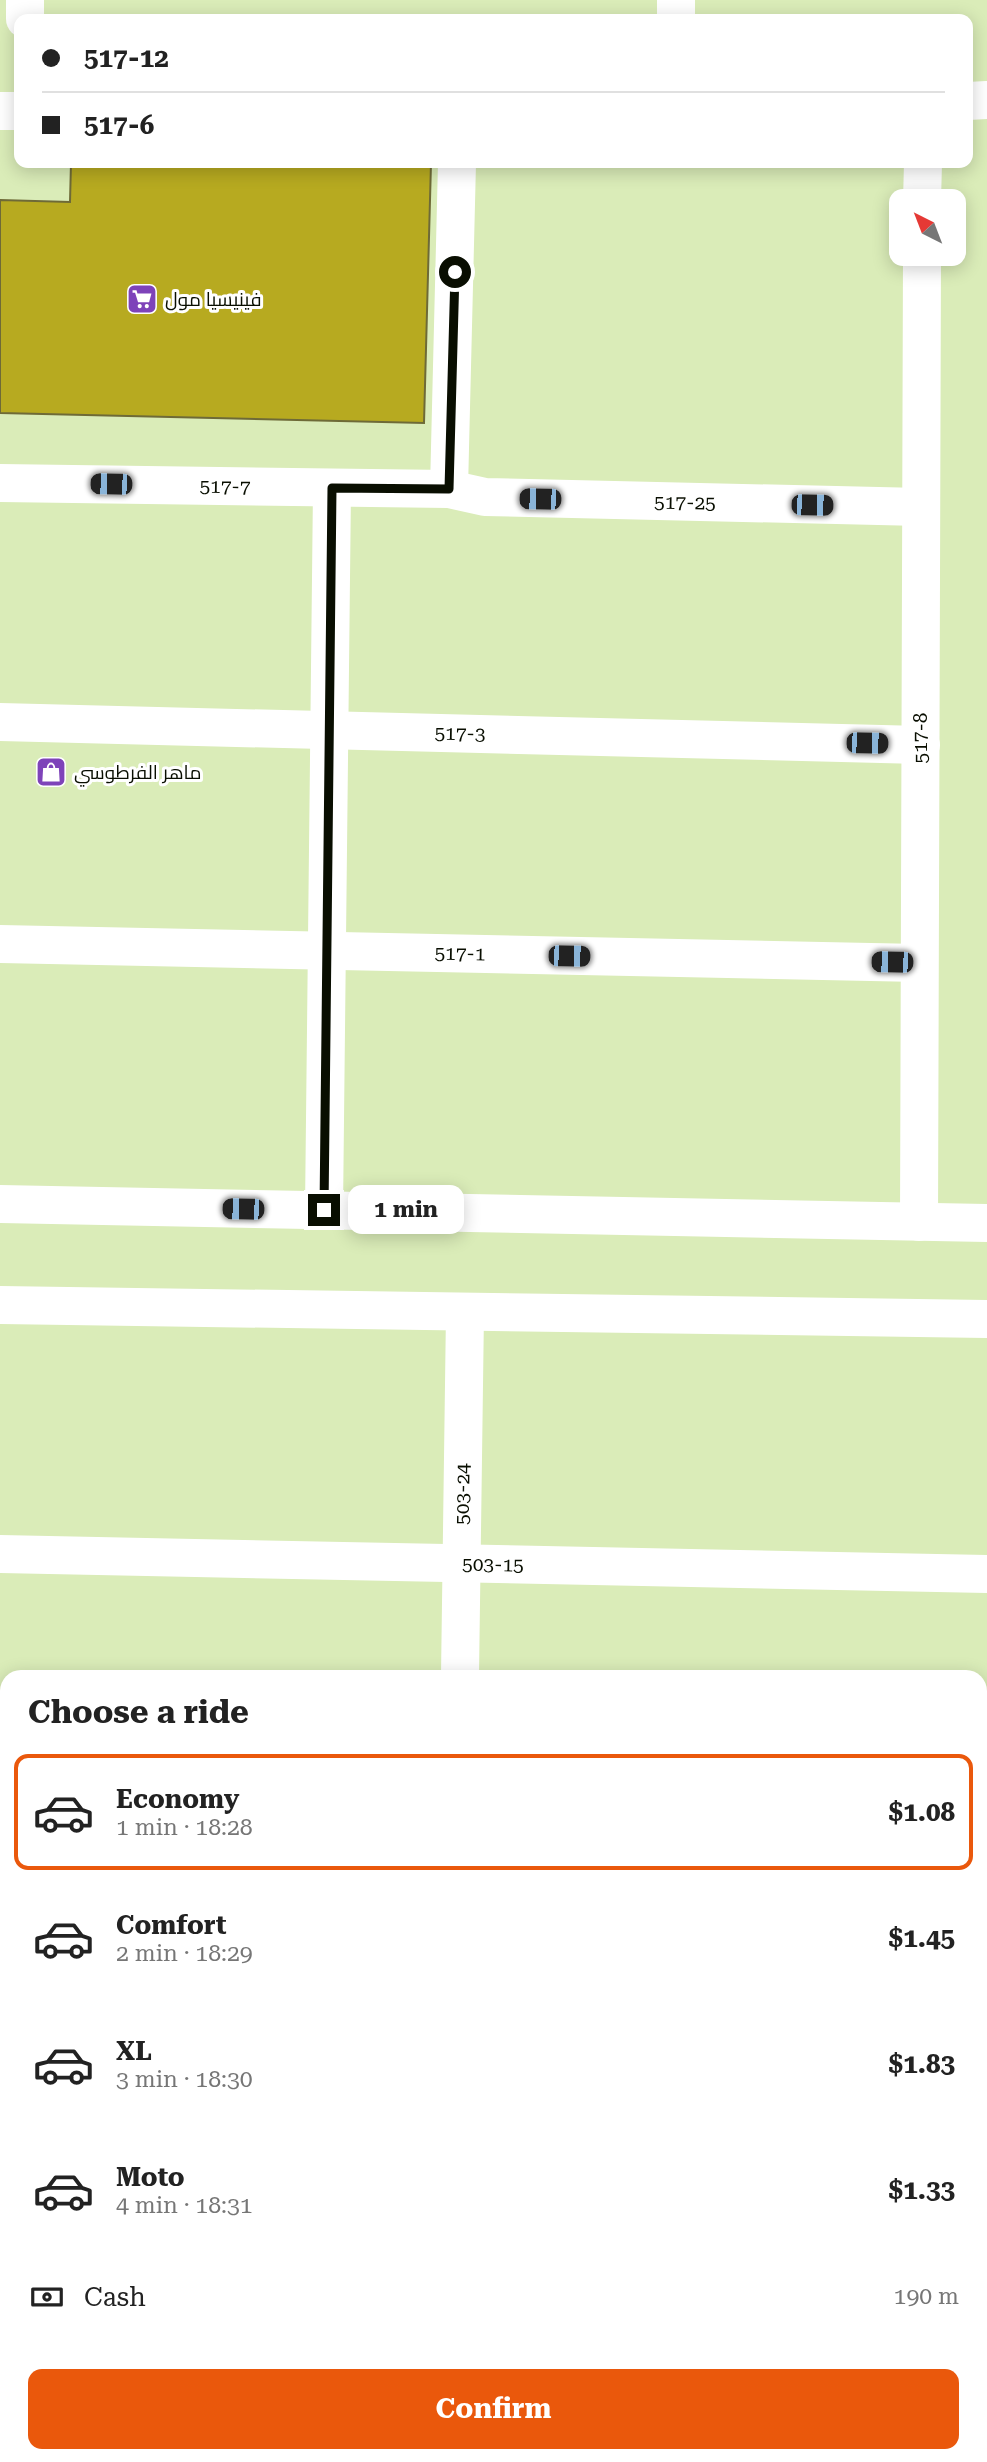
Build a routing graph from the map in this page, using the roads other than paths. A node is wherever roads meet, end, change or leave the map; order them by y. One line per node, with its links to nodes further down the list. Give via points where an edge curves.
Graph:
1 (457, 168): 7 (street)
2 (923, 168): 3 (street)
3 (922, 189)
4 (922, 266): 8 (street, 517-8)
5 (0, 483): 6 (street, 517-7)
6 (332, 488): 7 (street, 517-7); 10 (street)
7 (449, 489): 8 (street, 517-25, via 485,498)
8 (921, 507): 11 (street, 517-8)
9 (0, 722): 10 (street, 517-3)
10 (329, 730): 11 (street, 517-3); 13 (street)
11 (920, 745): 14 (street, 517-8)
12 (0, 944): 13 (street, 517-1)
13 (327, 951): 14 (street, 517-1); 16 (street)
14 (919, 963): 17 (street, 517-8)
15 (0, 1204): 16 (street)
16 (324, 1210): 17 (street)
17 (919, 1222): 18 (street)
18 (987, 1223)
19 (0, 1305): 20 (street)
20 (465, 1312): 21 (street); 23 (street, 503-24)
21 (987, 1319)
22 (0, 1554): 23 (street, 503-15)
23 (461, 1563): 24 (street, 503-15); 25 (street, 503-24)
24 (987, 1574)
25 (460, 1670)

